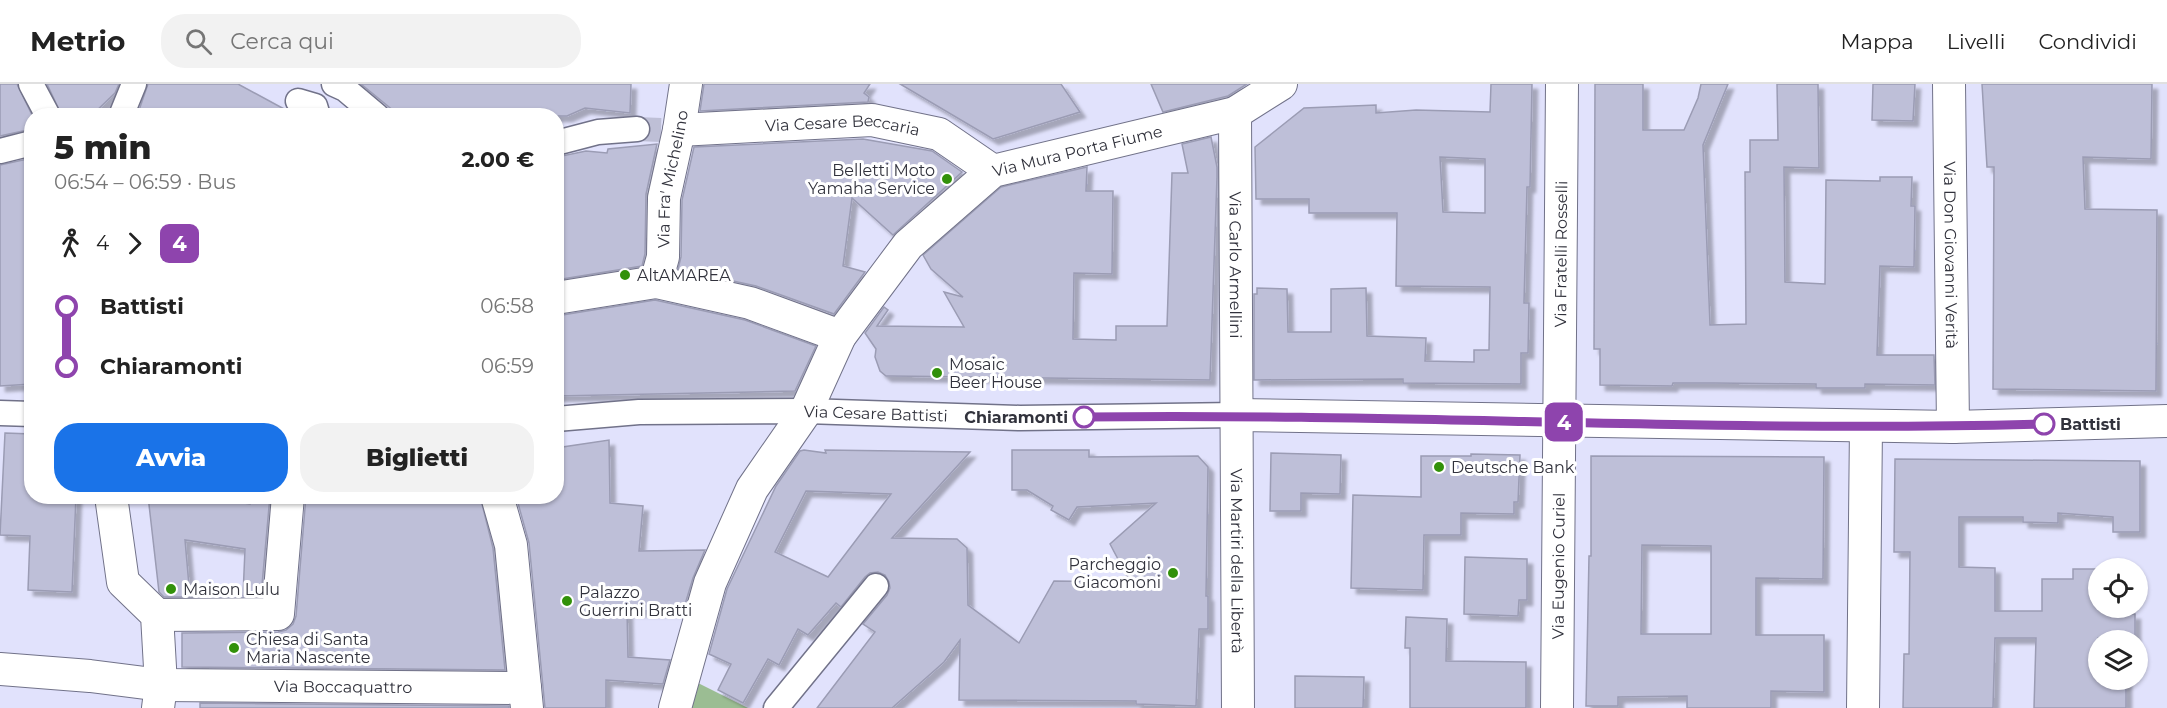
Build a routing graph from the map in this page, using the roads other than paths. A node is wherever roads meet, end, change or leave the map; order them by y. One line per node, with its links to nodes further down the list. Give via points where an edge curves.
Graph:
1 (31, 84): 9 (street)
2 (134, 84): 10 (street)
3 (334, 84): 12 (street)
4 (686, 84): 15 (street, Via Fra' Michelino)
5 (1281, 84): 13 (street, Via Mura Porta Fiume)
6 (1562, 84): 29 (street, Via Fratelli Rosselli)
7 (1949, 84): 31 (street, Via Don Giovanni Verità)
8 (298, 101): 11 (street)
9 (44, 108)
10 (124, 108)
11 (316, 108)
12 (368, 108)
13 (1235, 113): 19 (street, Via Mura Porta Fiume); 26 (street, Via Carlo Armellini)
14 (637, 129): 16 (street, via 598,132)
15 (671, 130): 19 (street, Via Cesare Beccaria, via 872,120 939,134); 20 (street, Via Fra' Michelino, via 663,257)
16 (564, 141)
17 (24, 145): 18 (street)
18 (0, 151)
19 (993, 171): 22 (street, Via Mura Porta Fiume, via 908,245)
20 (656, 282): 21 (street); 22 (street, via 750,303)
21 (564, 297)
22 (840, 336): 23 (street, Via Mura Porta Fiume)
23 (806, 411): 26 (street, Via Cesare Battisti, via 1020,418); 27 (street, Via Cesare Battisti, via 639,412); 40 (street, Via Mura Porta Fiume, via 753,489 710,583)
24 (0, 413): 25 (street)
25 (24, 414)
26 (1237, 415): 29 (street, Via Cesare Battisti); 42 (street, Via Martiri della Libertà)
27 (564, 418)
28 (2167, 421): 31 (street, Via Cesare Battisti)
29 (1560, 422): 30 (street, Via Cesare Battisti); 43 (street, Via Eugenio Curiel)
30 (1866, 426): 31 (street, Via Cesare Battisti); 44 (street)
31 (1953, 427)
32 (112, 504): 36 (street, via 123,582)
33 (287, 504): 36 (street, via 279,614)
34 (499, 504): 39 (street, via 511,545)
35 (876, 586): 41 (street)
36 (157, 615): 38 (street)
37 (0, 669): 38 (street, Via Boccaquattro, via 90,676)
38 (159, 697): 39 (street, Via Boccaquattro)
39 (526, 698)
40 (675, 708)
41 (776, 708)
42 (1238, 708)
43 (1557, 708)
44 (1863, 708)

